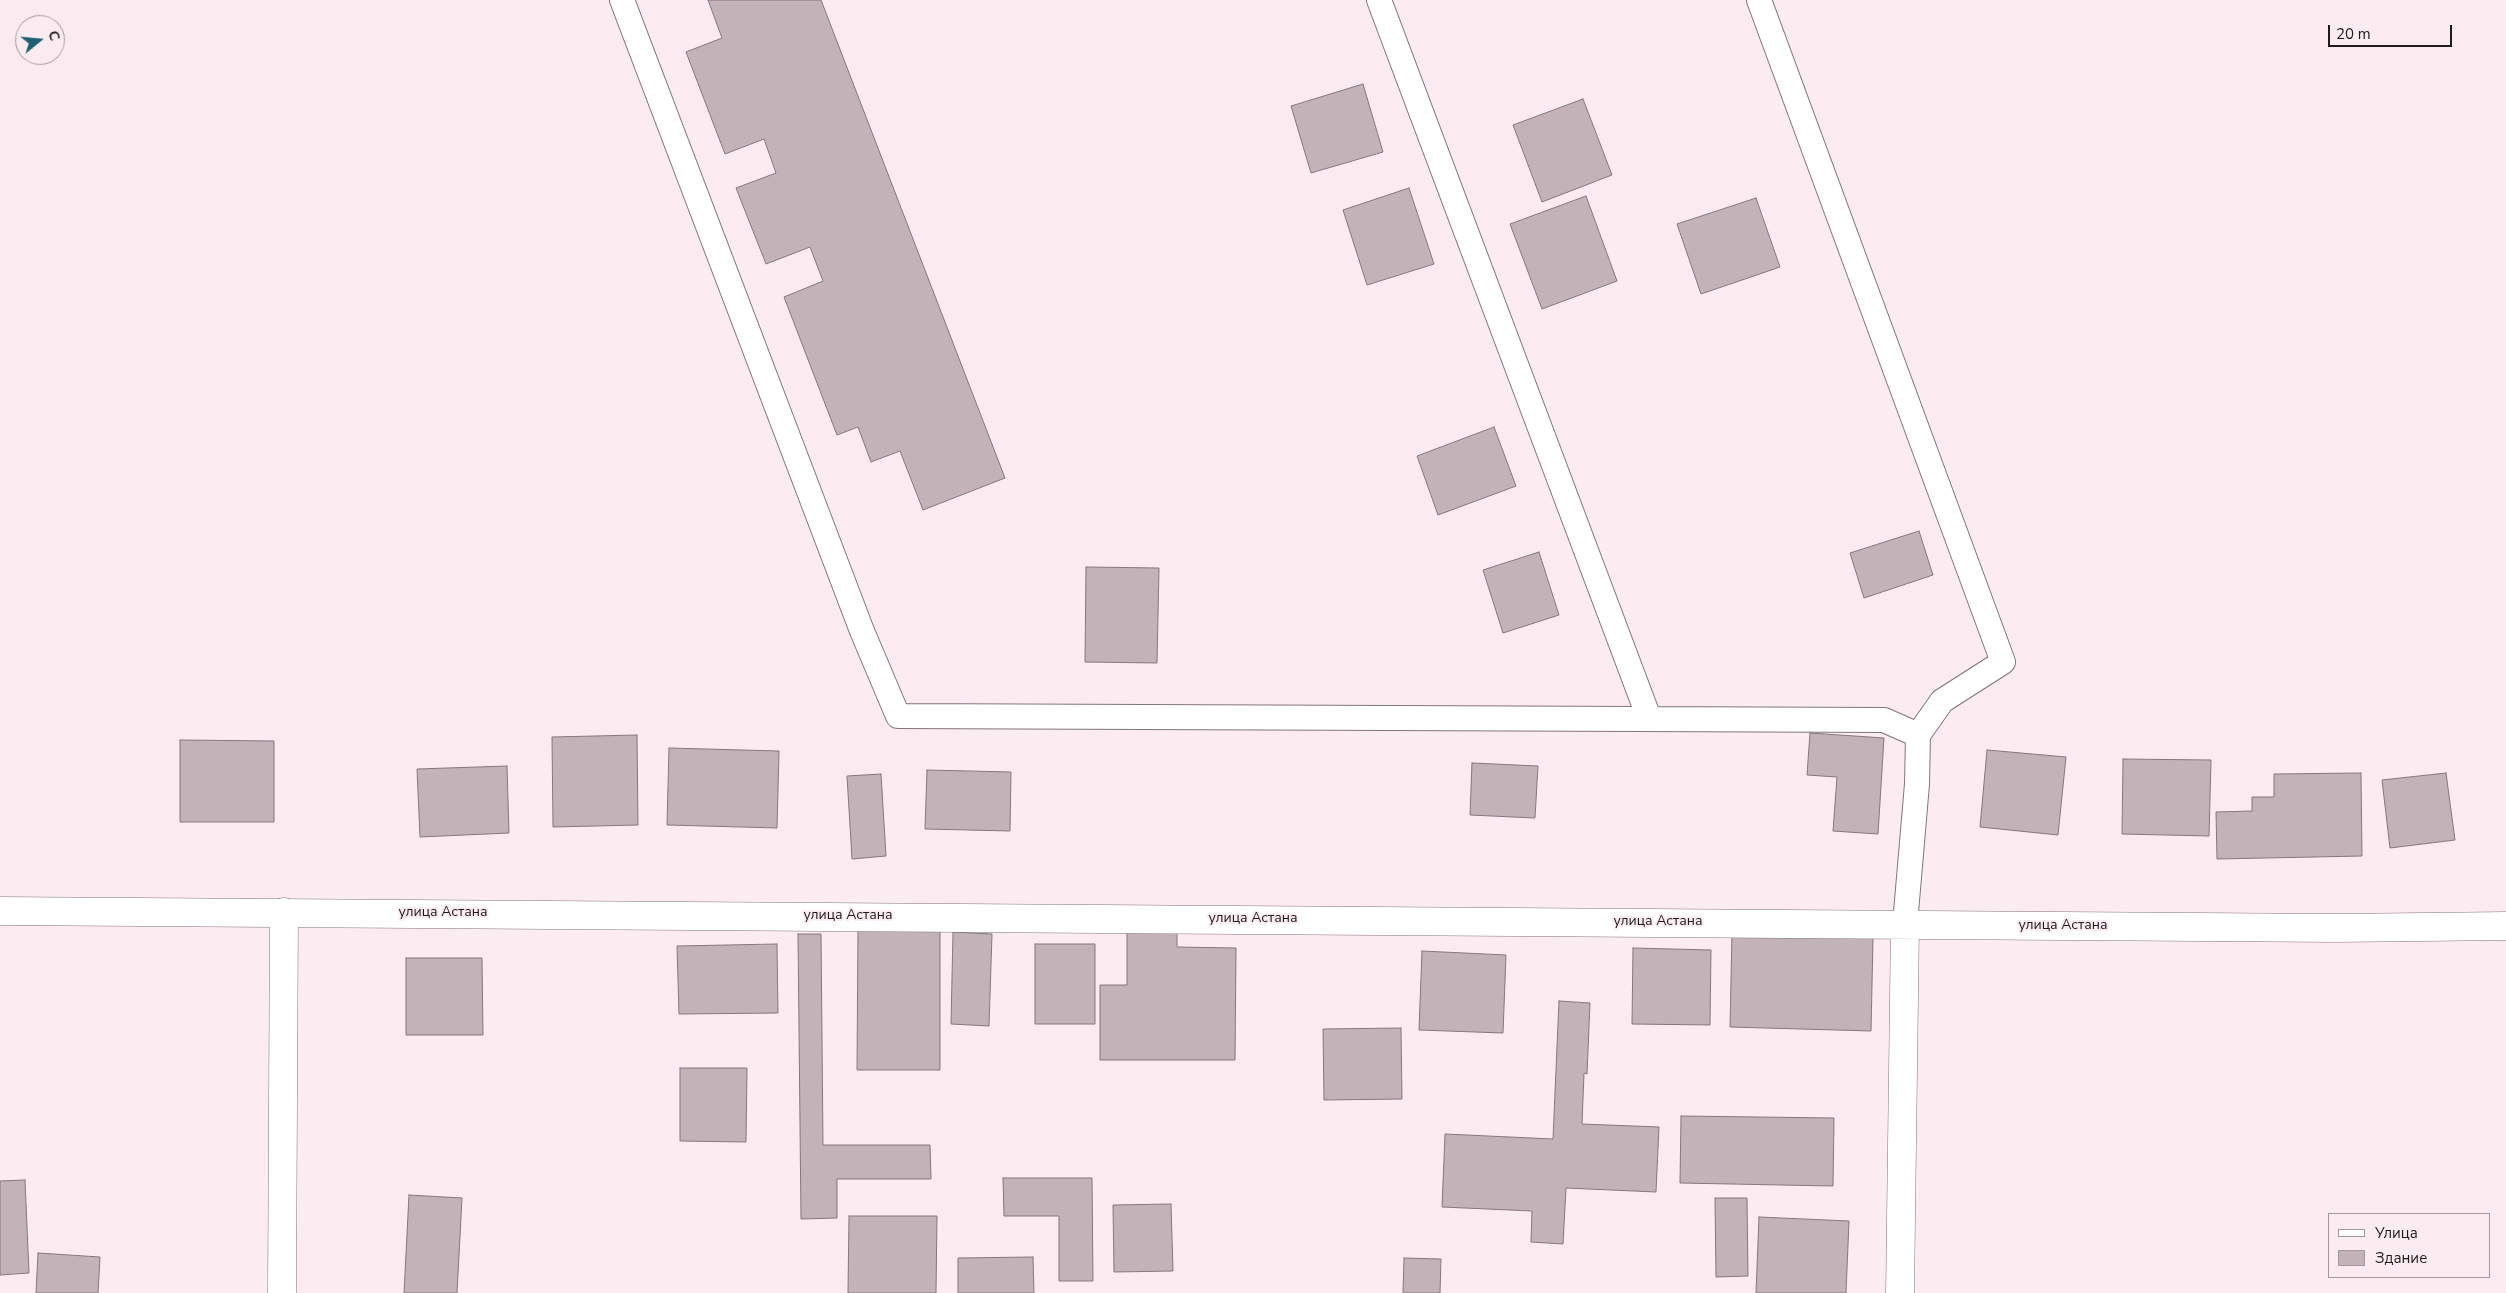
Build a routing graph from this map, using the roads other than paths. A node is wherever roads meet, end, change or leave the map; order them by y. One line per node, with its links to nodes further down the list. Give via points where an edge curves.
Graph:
1 (622, 0): 4 (lane, via 862,631 898,716)
2 (1379, 0): 4 (lane)
3 (1759, 0): 5 (lane, via 2003,662 1942,701)
4 (1649, 718): 5 (lane, via 1884,720)
5 (1918, 735): 8 (lane)
6 (0, 911): 7 (street, улица Астана)
7 (284, 912): 8 (street, улица Астана); 10 (street)
8 (1905, 924): 9 (street, улица Астана, via 2327,928); 11 (street)
9 (2506, 926)
10 (282, 1293)
11 (1900, 1293)

